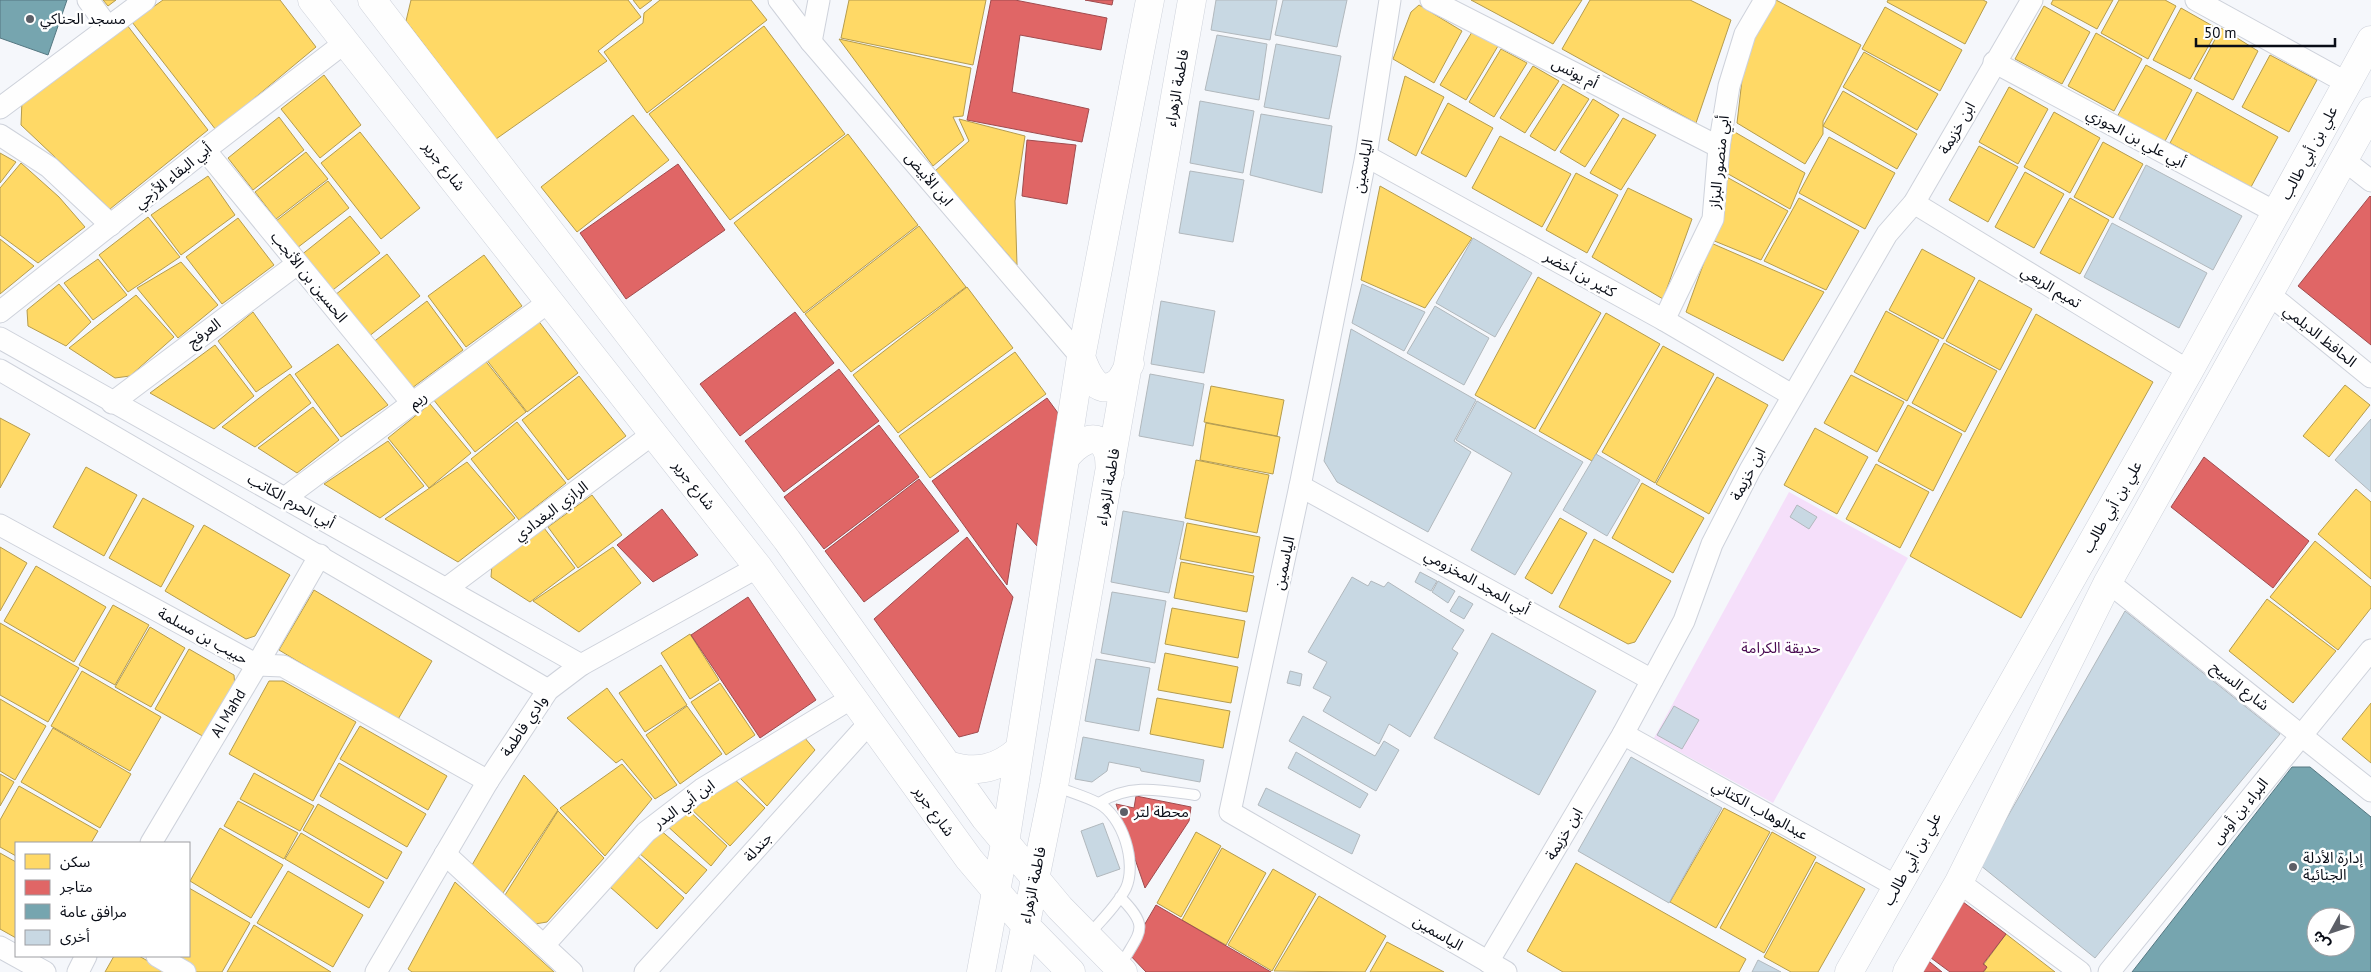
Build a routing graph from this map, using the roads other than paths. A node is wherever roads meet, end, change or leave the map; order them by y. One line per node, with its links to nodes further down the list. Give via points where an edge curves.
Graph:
1 (88, 0): 14 (street)
2 (145, 0): 14 (street)
3 (312, 0): 16 (main road, شارع جرير)
4 (779, 0): 17 (street, ابن الأبيض)
5 (819, 0): 17 (street)
6 (1150, 0): 37 (main road)
7 (1192, 0): 38 (main road, فاطمة الزهراء)
8 (1390, 0): 25 (street, الياسمين)
9 (1431, 0): 23 (street, أم يونس)
10 (1765, 0): 23 (street, أبي منصور البزاز, via 1745,34 1732,77)
11 (2032, 0): 18 (street, ابن خزيمة)
12 (2196, 0): 19 (street)
13 (381, 3): 65 (main road, via 787,540)
14 (108, 27): 20 (street)
15 (2371, 40): 19 (main road, علي بن أبي طالب)
16 (347, 42): 24 (street, أبي البقاء الأزجي); 33 (main road, شارع جرير)
17 (811, 42): 37 (street, ابن الأبيض)
18 (1994, 62): 28 (street, ابن خزيمة); 29 (street, أبي علي بن الجوزي)
19 (2348, 82): 29 (main road, علي بن أبي طالب)
20 (0, 108)
21 (2371, 111): 26 (main road)
22 (0, 135): 30 (street, via 49,167)
23 (1719, 147): 35 (street, أبي منصور البزاز, via 1713,219)
24 (205, 150): 30 (street, أبي البقاء الأزجي); 31 (street, الحسين بن الأنجب)
25 (1366, 156): 35 (street, كثير بن أخضر); 48 (street, الياسمين)
26 (2344, 160): 27 (street); 32 (main road)
27 (2371, 181)
28 (1914, 203): 40 (street, تميم الربعي); 42 (street, ابن خزيمة, via 1887,234)
29 (2277, 213): 40 (main road, علي بن أبي طالب)
30 (111, 225): 34 (street, أبي البقاء الأزجي)
31 (297, 264): 43 (street, العرفج); 44 (street, الحسين بن الأنجب)
32 (2269, 294): 41 (street, الحافظ الديلمي); 53 (main road)
33 (550, 301): 44 (street, ريم); 45 (main road, شارع جرير)
34 (0, 312)
35 (1664, 320): 42 (street, كثير بن أخضر)
36 (0, 338): 43 (street, أبي الحرم الكاتب)
37 (1081, 358): 38 (main road, via 1089,379 1108,387 1117,384); 46 (main road)
38 (1130, 364): 47 (main road, فاطمة الزهراء)
39 (0, 370): 51 (street)
40 (2189, 371): 78 (main road, علي بن أبي طالب)
41 (2371, 377)
42 (1792, 395): 58 (street, ابن خزيمة, via 1712,544 1684,621)
43 (112, 403): 49 (street, أبي الحرم الكاتب)
44 (413, 404): 49 (street, ريم)
45 (654, 433): 52 (main road, شارع جرير); 54 (street, الرازي البغدادي)
46 (1065, 459): 47 (main road, via 1077,445 1092,439 1108,452); 64 (main road)
47 (1110, 473): 67 (main road, فاطمة الزهراء)
48 (1300, 486): 58 (street, أبي المجد المخزومي); 92 (street, الياسمين, via 1230,812)
49 (286, 497): 54 (street, أبي الحرم الكاتب)
50 (0, 525): 57 (street, حبيب بن مسلمة)
51 (320, 555): 57 (street, Al Mahd); 59 (street)
52 (758, 567): 56 (street, وادي فاطمة); 60 (main road, شارع جرير)
53 (2108, 582): 63 (street, شارع السيح); 77 (main road)
54 (448, 588): 56 (street, أبي الحرم الكاتب)
55 (2371, 650): 63 (street, البراء بن أوس)
56 (581, 664): 59 (street, وادي فاطمة)
57 (257, 665): 66 (street, حبيب بن مسلمة, via 282,666); 74 (street, Al Mahd)
58 (1652, 680): 62 (street, ابن خزيمة)
59 (548, 690): 66 (street, وادي فاطمة)
60 (852, 698): 61 (main road, شارع جرير); 84 (street, ابن أبي البدر, via 702,788 646,832)
61 (871, 721): 73 (main road, شارع جرير); 99 (street, جندلة)
62 (1624, 734): 78 (street, عبدالوهاب الكتاني); 92 (street, ابن خزيمة)
63 (2302, 735): 68 (street, شارع السيح); 105 (street, البراء بن أوس)
64 (1019, 750): 65 (main road, via 986,769 961,770); 71 (main road)
65 (948, 766): 71 (main road)
66 (488, 781): 75 (street, وادي فاطمة)
67 (1054, 786): 70 (lane); 72 (main road, فاطمة الزهراء)
68 (2371, 791)
69 (1195, 796): 70 (lane, via 1142,788 1119,792)
70 (1099, 803): 80 (lane, via 1117,823 1126,849 1130,870)
71 (1001, 828): 72 (main road, via 1021,851 1032,845); 73 (main road, via 984,854 967,852); 76 (main road); 79 (main road)
72 (1044, 831): 76 (main road, فاطمة الزهراء)
73 (952, 836): 79 (main road, شارع جرير)
74 (151, 842)
75 (445, 854): 84 (street); 93 (street, وادي فاطمة)
76 (1034, 879): 81 (main road, فاطمة الزهراء); 82 (main road)
77 (1958, 882): 103 (main road); 104 (street)
78 (1896, 886): 102 (main road, علي بن أبي طالب)
79 (996, 892): 81 (main road, شارع جرير); 83 (main road)
80 (1120, 897): 82 (lane); 94 (lane, via 1136,914 1140,928)
81 (1024, 924): 86 (main road, شارع جرير); 91 (main road, فاطمة الزهراء)
82 (1081, 931): 86 (main road, via 1060,916 1042,918); 94 (main road)
83 (986, 944): 91 (main road, via 1005,928 1017,940); 100 (main road)
84 (544, 945): 98 (street)
85 (0, 946): 87 (street)
86 (1046, 948): 101 (main road, شارع جرير)
87 (15, 955)
88 (19, 957): 95 (street)
89 (86, 957): 96 (street)
90 (159, 957): 97 (street)
91 (1018, 963)
92 (1497, 967)
93 (382, 970)
94 (1122, 970)
95 (45, 972)
96 (78, 972)
97 (185, 972)
98 (572, 972)
99 (645, 972)
100 (981, 972)
101 (1071, 972)
102 (1849, 972)
103 (1907, 972)
104 (2080, 972)
105 (2109, 972)

